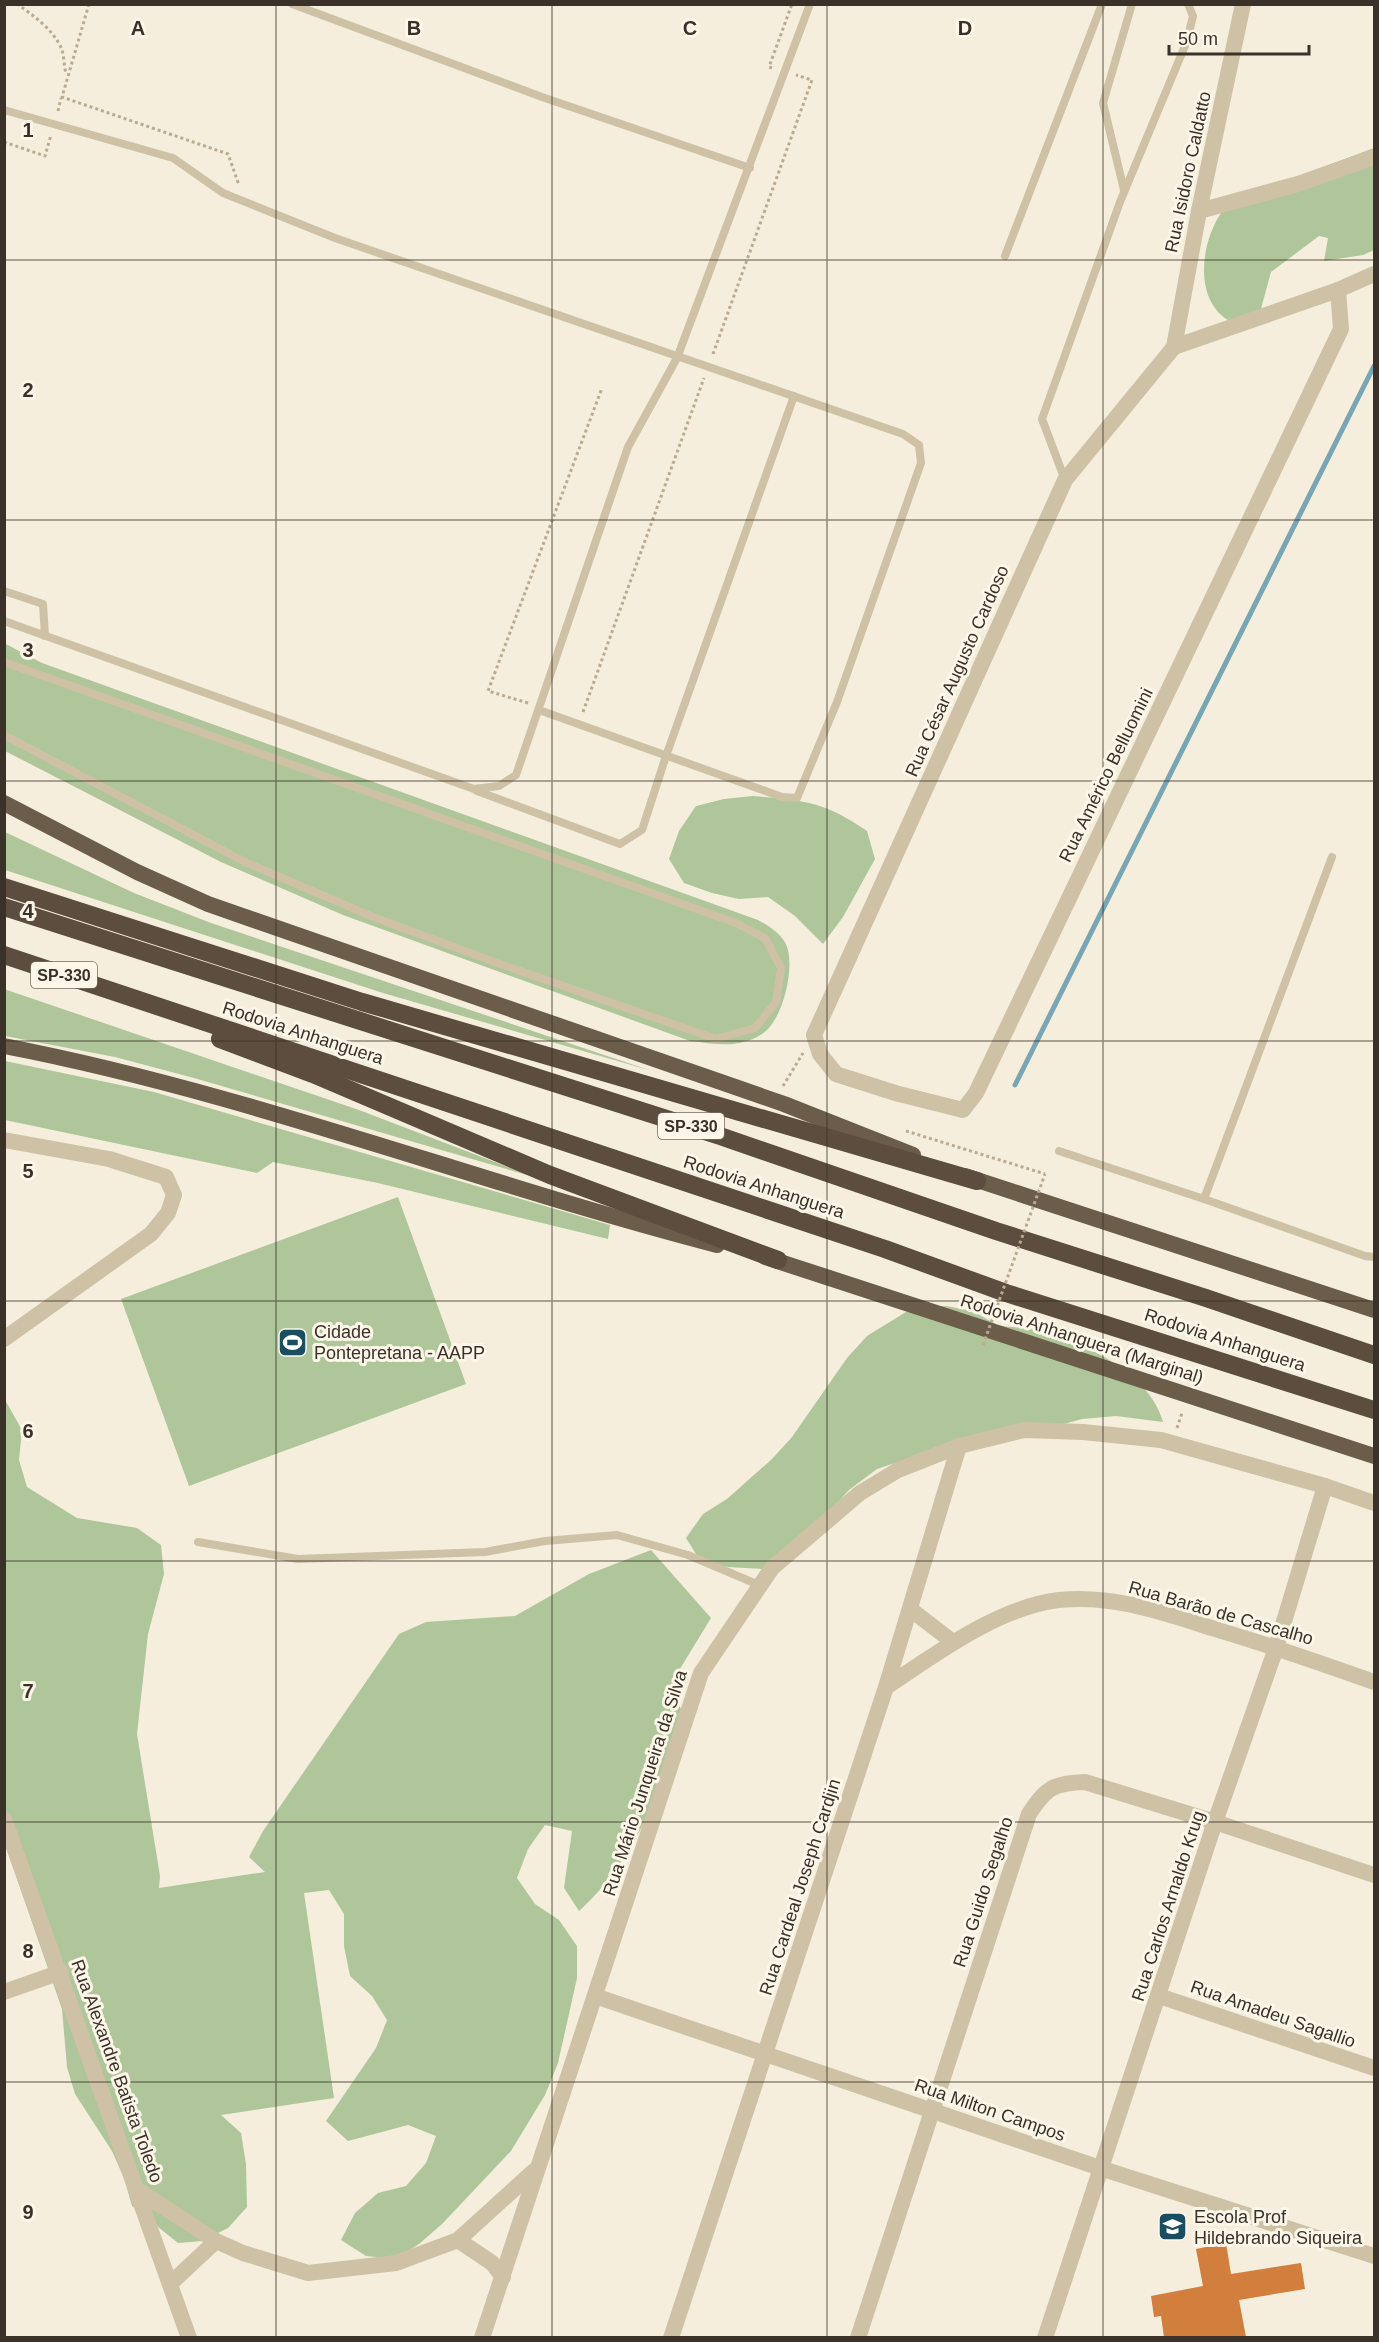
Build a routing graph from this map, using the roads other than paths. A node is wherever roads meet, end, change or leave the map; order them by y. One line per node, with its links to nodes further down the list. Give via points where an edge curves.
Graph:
1 (292, 4): 9 (lane, via 542,97)
2 (810, 4): 9 (lane)
3 (1102, 4): 12 (lane)
4 (1132, 4): 10 (lane, via 1103,103)
5 (1188, 4): 10 (lane, via 1194,16 1187,41)
6 (1243, 4): 11 (street, Rua Isidoro Caldatto)
7 (4, 110): 16 (lane, via 173,158 223,193 325,234)
8 (1374, 157): 11 (street, via 1298,184)
9 (750, 168): 16 (lane)
10 (1125, 191): 18 (lane, via 1042,419)
11 (1199, 211): 15 (street, Rua Isidoro Caldatto)
12 (1005, 256)
13 (1374, 274): 14 (street)
14 (1338, 290): 15 (street); 33 (street, Rua Américo Belluomini, via 1341,328 976,1093 963,1110 836,1074 820,1054)
15 (1174, 347): 18 (street, Rua César Augusto Cardoso)
16 (677, 358): 17 (lane); 23 (lane, via 628,447)
17 (794, 396): 25 (lane); 25 (lane, via 903,434 919,445 921,463 837,702 797,798)
18 (1065, 480): 33 (street, Rua César Augusto Cardoso)
19 (4, 591): 21 (lane, via 43,604)
20 (4, 621): 21 (lane)
21 (45, 636): 26 (lane)
22 (4, 662): 24 (lane, via 736,923 765,938 780,968 776,1002 755,1028 716,1039 525,973 373,917 245,862)
23 (539, 710): 25 (lane); 26 (lane, via 516,775 499,786)
24 (4, 735)
25 (666, 756): 26 (lane, via 642,830 620,844)
26 (474, 789)
27 (4, 803): 37 (highway, via 208,904 784,1104)
28 (1332, 857): 38 (lane)
29 (4, 887): 37 (highway, via 362,1002)
30 (4, 907): 44 (highway, Rodovia Anhanguera / SP-330, via 708,1132)
31 (4, 955): 32 (highway, Rodovia Anhanguera / SP-330)
32 (123, 995): 40 (highway, via 215,1038 313,1074 550,1175); 45 (highway, Rodovia Anhanguera / SP-330, via 1006,1293)
33 (814, 1035)
34 (4, 1046): 40 (highway, Rodovia Anhanguera (Marginal), via 160,1080 679,1235)
35 (4, 1140): 42 (street, via 109,1159 166,1177 174,1195 168,1213 151,1234)
36 (1059, 1151): 38 (lane)
37 (977, 1180): 41 (highway)
38 (1204, 1199): 39 (lane)
39 (1374, 1257)
40 (778, 1260): 47 (highway, Rodovia Anhanguera (Marginal))
41 (1374, 1310)
42 (11, 1327): 43 (street)
43 (4, 1339)
44 (1374, 1355)
45 (1374, 1410)
46 (959, 1446): 48 (street, Rua Mário Junqueira da Silva, via 1024,1430 1161,1440); 51 (street, Rua Mário Junqueira da Silva, via 898,1470 860,1493 772,1568); 52 (street, Rua Cardeal Joseph Cardjin)
47 (1374, 1456)
48 (1325, 1486): 49 (street, Rua Mário Junqueira da Silva); 54 (street, Rua Carlos Arnaldo Krug)
49 (1374, 1503)
50 (198, 1542): 51 (lane, via 298,1559 485,1552 544,1541 617,1535 688,1555)
51 (759, 1585): 62 (street, Rua Mário Junqueira da Silva, via 701,1673)
52 (910, 1609): 53 (street); 56 (street, Rua Cardeal Joseph Cardjin)
53 (953, 1642): 54 (street, Rua Barão de Cascalho, via 1018,1612 1058,1600 1098,1599 1167,1614); 56 (street, Rua Barão de Cascalho)
54 (1276, 1648): 55 (street, Rua Barão de Cascalho); 58 (street, Rua Carlos Arnaldo Krug)
55 (1374, 1682)
56 (886, 1688): 64 (street, Rua Cardeal Joseph Cardjin)
57 (4, 1819): 60 (street, Rua Alexandre Batista Toledo)
58 (1215, 1822): 59 (street, Rua Guido Segalho); 63 (street, Rua Carlos Arnaldo Krug); 66 (street, Rua Guido Segalho, via 1085,1782 1063,1782 1043,1792 1029,1814)
59 (1374, 1875)
60 (61, 1972): 61 (street); 69 (street, Rua Alexandre Batista Toledo)
61 (4, 1992)
62 (595, 1996): 64 (street, Rua Milton Campos); 67 (street, Rua Mário Junqueira da Silva)
63 (1159, 1996): 65 (street, Rua Amadeu Sagallio); 68 (street, Rua Carlos Arnaldo Krug)
64 (765, 2056): 66 (street, Rua Milton Campos); 77 (street, Rua Cardeal Joseph Cardjin)
65 (1374, 2068)
66 (932, 2111): 68 (street, Rua Milton Campos); 78 (street, Rua Guido Segalho)
67 (537, 2168): 70 (street); 73 (street, Rua Mário Junqueira da Silva)
68 (1103, 2169): 72 (street, Rua Milton Campos); 79 (street, Rua Carlos Arnaldo Krug)
69 (139, 2192): 71 (street); 74 (street, Rua Alexandre Batista Toledo)
70 (458, 2240): 71 (street, via 396,2263 308,2273); 73 (street, via 492,2263)
71 (216, 2241): 74 (street)
72 (1374, 2256)
73 (502, 2277): 76 (street, Rua Mário Junqueira da Silva)
74 (171, 2283): 75 (street, Rua Alexandre Batista Toledo)
75 (189, 2337)
76 (482, 2337)
77 (671, 2337)
78 (858, 2337)
79 (1045, 2337)

